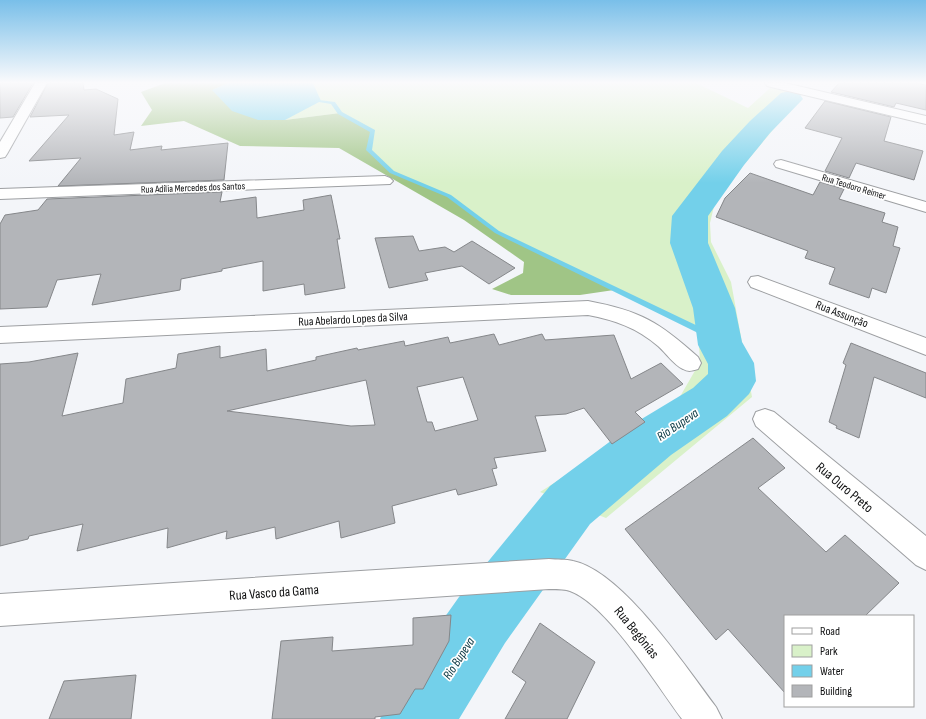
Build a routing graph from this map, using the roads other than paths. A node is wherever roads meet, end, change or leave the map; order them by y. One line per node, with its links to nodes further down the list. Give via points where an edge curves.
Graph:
1 (22, 117): 4 (street)
2 (913, 117): 3 (street)
3 (926, 120)
4 (0, 154)
5 (781, 164): 8 (street, Rua Teodoro Reimer)
6 (385, 181): 7 (street, Rua Adília Mercedes dos Santos)
7 (0, 194)
8 (926, 207)
9 (758, 282): 11 (street, Rua Assunção)
10 (0, 335): 12 (street, Rua Abelardo Lopes da Silva, via 588,308 613,312 652,330)
11 (926, 347)
12 (690, 363)
13 (765, 419): 14 (street, Rua Ouro Preto)
14 (926, 555)
15 (549, 574): 16 (street, Rua Vasco da Gama); 17 (street, Rua Begônias, via 574,576 604,594 628,619)
16 (0, 610)
17 (704, 719)

